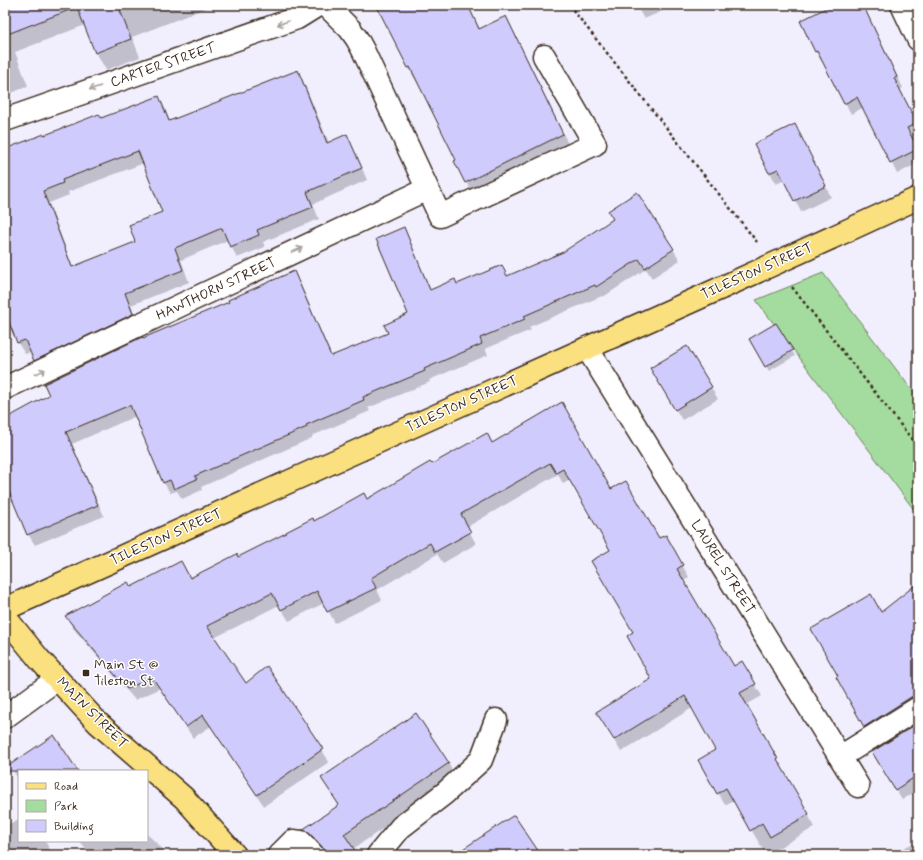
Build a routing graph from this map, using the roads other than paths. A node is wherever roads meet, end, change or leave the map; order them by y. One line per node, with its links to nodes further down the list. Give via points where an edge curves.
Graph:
1 (318, 5): 6 (street, CARTER STREET, one-way to 6, via 297,18)
2 (326, 5): 7 (street, via 350,29 364,50)
3 (902, 5): 4 (street)
4 (918, 39)
5 (544, 56): 7 (street, via 595,144 440,216)
6 (5, 120)
7 (428, 189): 10 (street, HAWTHORN STREET, one-way to 7)
8 (918, 198): 9 (main road, TILESTON STREET, bridge)
9 (587, 348): 11 (main road, TILESTON STREET); 17 (street, LAUREL STREET)
10 (5, 388)
11 (5, 609)
12 (5, 617): 13 (main road, MAIN STREET)
13 (57, 678): 15 (street); 19 (main road, MAIN STREET, via 98,722 184,798)
14 (918, 708): 17 (street)
15 (5, 717)
16 (496, 720): 22 (street, via 481,760 445,793 401,827)
17 (840, 757): 18 (street, LAUREL STREET)
18 (858, 786)
19 (235, 855)
20 (279, 855): 21 (street, via 293,841 301,842)
21 (313, 855)
22 (378, 855)

